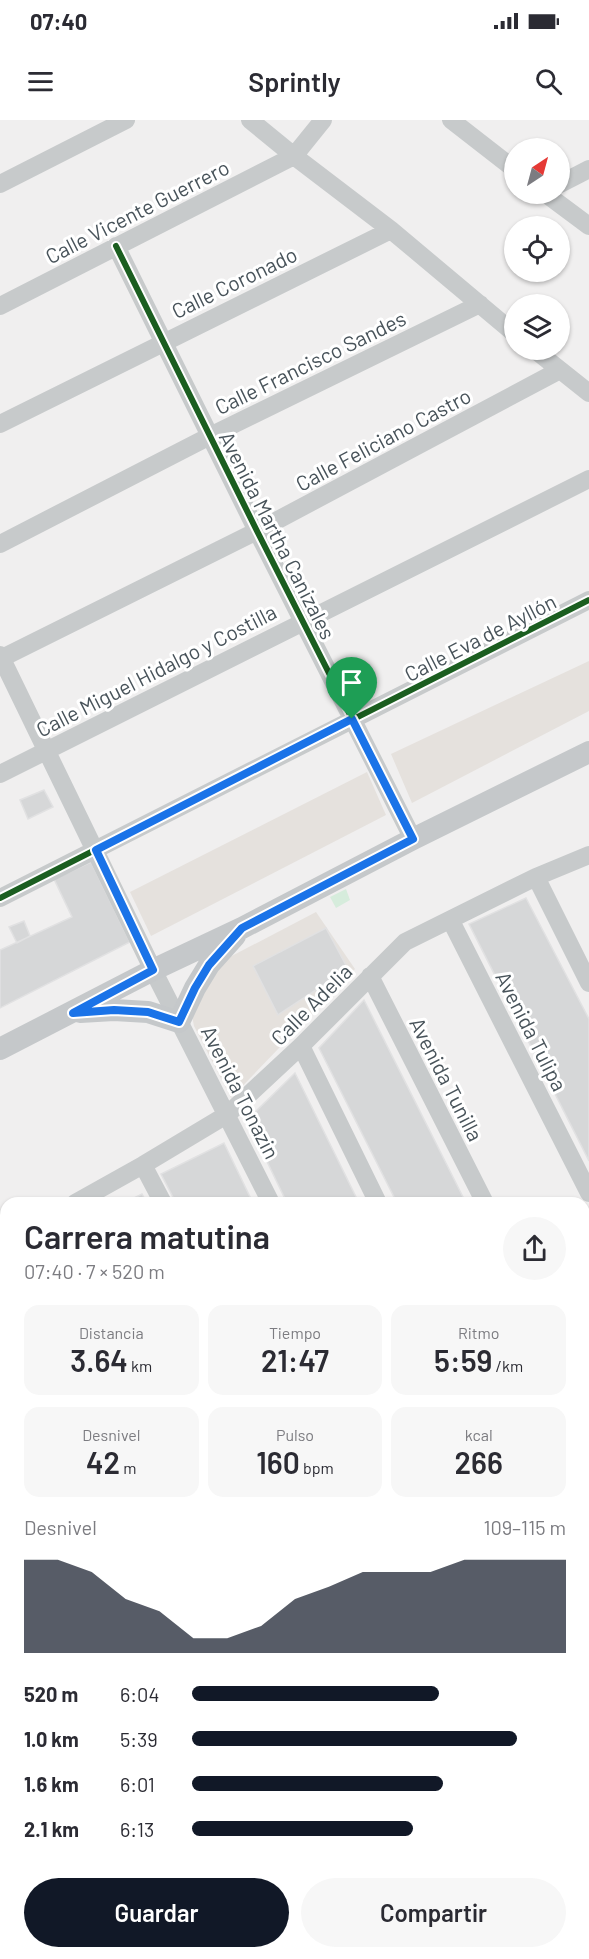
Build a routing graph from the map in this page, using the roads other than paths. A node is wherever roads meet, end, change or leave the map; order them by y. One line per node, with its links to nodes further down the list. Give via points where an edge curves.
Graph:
1 (126, 120): 9 (street)
2 (250, 120): 5 (street)
3 (323, 120): 5 (street)
4 (454, 121): 6 (street)
5 (294, 156): 12 (street); 13 (street, Calle Vicente Guerrero)
6 (504, 161)
7 (589, 169): 8 (street)
8 (570, 179)
9 (0, 184)
10 (559, 204): 11 (street)
11 (589, 226)
12 (391, 230): 14 (street); 17 (street, Calle Coronado)
13 (116, 246): 15 (street, Calle Vicente Guerrero); 17 (street, Avenida Martha Canizales)
14 (480, 304): 16 (street); 22 (street, Calle Francisco Sandes)
15 (0, 306)
16 (504, 324)
17 (163, 342): 21 (street, Calle Coronado); 22 (street, Avenida Martha Canizales)
18 (548, 360): 19 (street)
19 (560, 370): 20 (street); 24 (street, Calle Feliciano Castro)
20 (589, 393)
21 (0, 424)
22 (210, 436): 24 (street, Avenida Martha Canizales); 25 (street, Calle Francisco Sandes)
23 (589, 479): 27 (street, Calle Miguel Hidalgo y Costilla)
24 (257, 531): 27 (street, Avenida Martha Canizales); 28 (street, Calle Feliciano Castro)
25 (0, 544)
26 (589, 600): 29 (street, Calle Eva de Ayllón)
27 (304, 622): 29 (street, Avenida Martha Canizales); 30 (street, Calle Miguel Hidalgo y Costilla)
28 (0, 657): 30 (street, Avenida Tonazin)
29 (352, 719): 33 (street, Avenida Martha Canizales); 34 (street, Calle Eva de Ayllón)
30 (46, 750): 32 (street, Calle Miguel Hidalgo y Costilla); 34 (street, Avenida Tonazin)
31 (589, 752): 33 (main road)
32 (0, 774)
33 (413, 839): 39 (main road)
34 (96, 850): 37 (street, Calle Eva de Ayllón); 40 (street, Avenida Tonazin)
35 (589, 855): 36 (street, Calle Adelia)
36 (536, 877): 38 (street, Calle Adelia); 42 (street)
37 (0, 898)
38 (451, 921): 41 (street, Calle Adelia, via 405,942); 49 (street, Avenida Tulipa)
39 (242, 928): 40 (main road); 44 (main road, via 209,965)
40 (153, 970): 43 (main road); 44 (street, Avenida Tonazin)
41 (370, 976): 45 (street, Calle Adelia); 54 (street, Avenida Tunilla)
42 (589, 983)
43 (73, 1013): 44 (main road, via 148,1012); 46 (main road)
44 (179, 1022): 47 (street, Avenida Tonazin)
45 (302, 1047): 47 (street, Calle Adelia); 53 (street)
46 (0, 1048)
47 (228, 1114): 48 (street, Calle Adelia); 52 (street, Avenida Tonazin)
48 (143, 1165): 50 (street, Calle Adelia); 51 (street)
49 (589, 1193)
50 (86, 1197)
51 (160, 1197)
52 (268, 1197)
53 (375, 1197)
54 (482, 1197)

